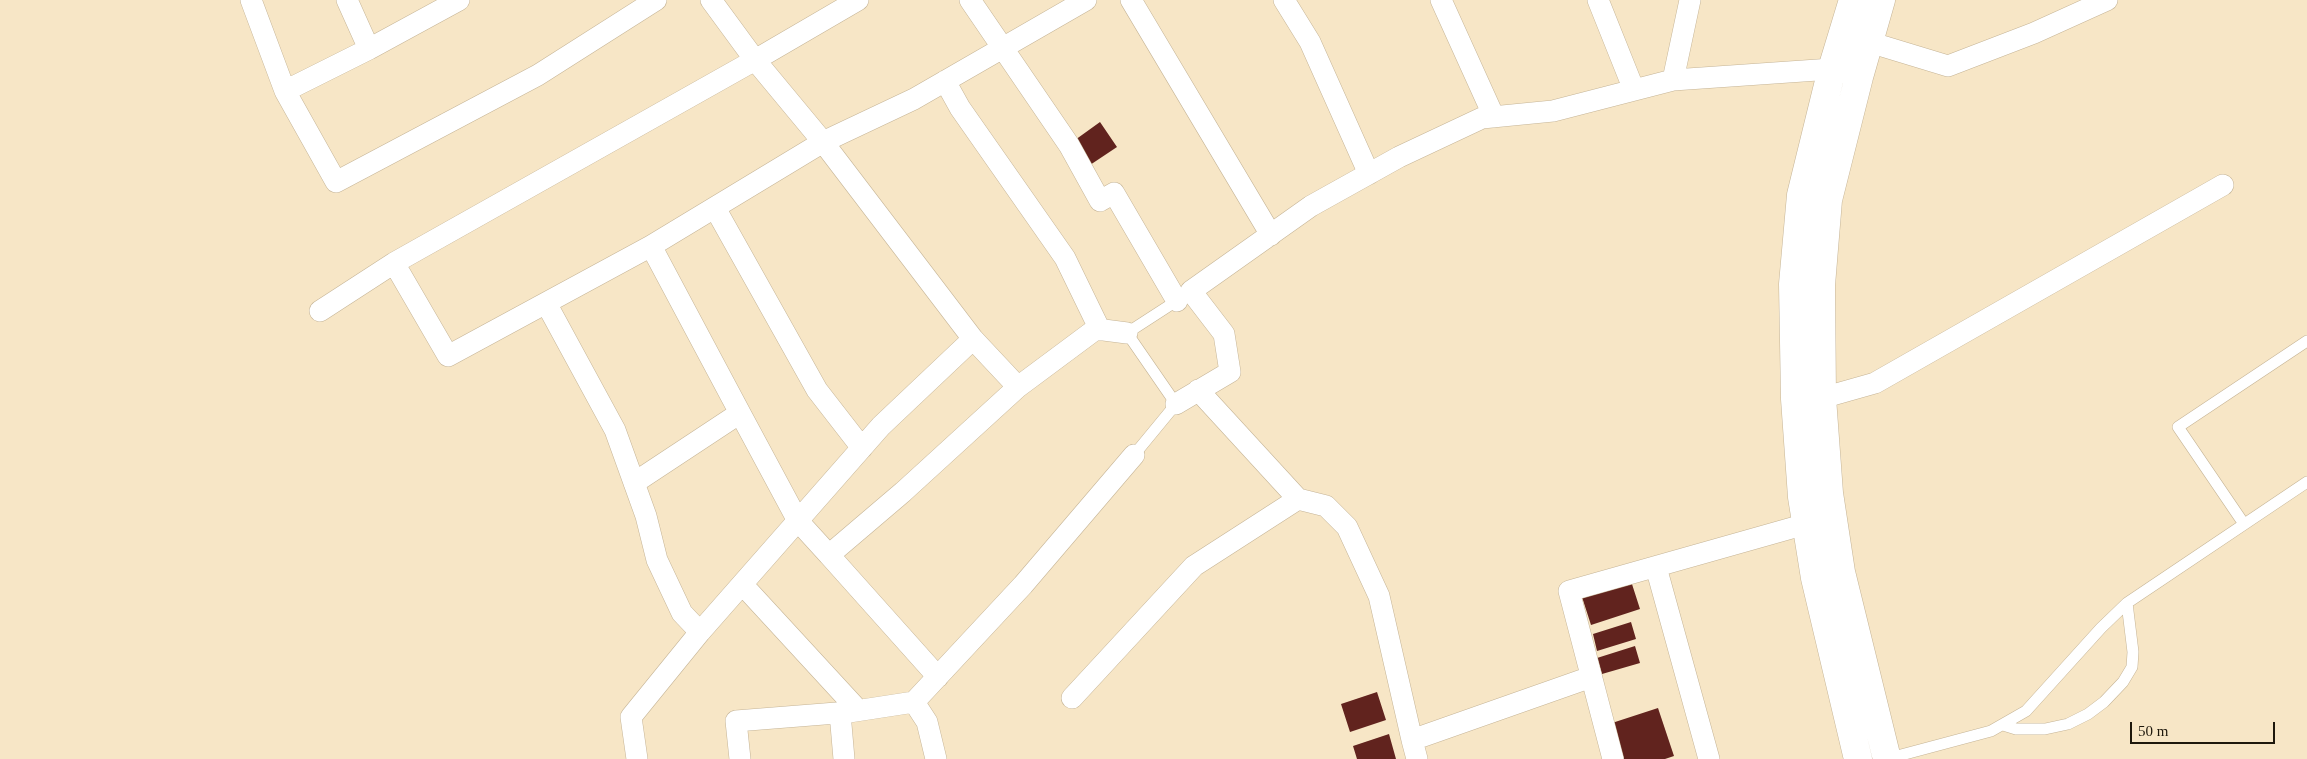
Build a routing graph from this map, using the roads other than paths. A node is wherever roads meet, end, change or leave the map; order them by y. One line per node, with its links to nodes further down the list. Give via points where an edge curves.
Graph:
1 (251, 0): 27 (street)
2 (347, 0): 20 (street)
3 (459, 0): 17 (street)
4 (656, 0): 27 (street, via 538,74 336,182)
5 (711, 0): 21 (street)
6 (858, 0): 21 (street)
7 (970, 0): 19 (street)
8 (1086, 0): 19 (street)
9 (1131, 0): 35 (street)
10 (1284, 0): 30 (street, via 1310,42)
11 (1440, 0): 28 (street)
12 (1598, 0): 26 (street)
13 (1690, 0): 24 (street)
14 (1853, 0): 22 (main road)
15 (1881, 0): 18 (main road)
16 (2107, 0): 18 (street, via 1948,66)
17 (431, 7): 20 (street)
18 (1869, 42): 23 (main road)
19 (1002, 48): 25 (street); 40 (street, via 1069,145 1100,201 1114,193)
20 (369, 49): 27 (street)
21 (755, 60): 29 (street); 37 (street)
22 (1832, 70): 23 (street); 24 (street); 32 (main road)
23 (1859, 77): 33 (main road)
24 (1673, 80): 26 (street)
25 (945, 81): 29 (street); 43 (street, via 960,108 1064,258)
26 (1634, 90): 28 (street, via 1553,111)
27 (285, 91)
28 (1494, 117): 30 (street, via 1482,118)
29 (823, 142): 34 (street); 45 (street)
30 (1369, 174): 35 (street, via 1311,206)
31 (2223, 185): 49 (street, via 1875,384)
32 (1801, 195): 33 (main road); 38 (main road)
33 (1828, 200): 39 (main road)
34 (715, 208): 36 (street); 53 (street, via 817,390)
35 (1272, 235): 40 (street)
36 (651, 246): 41 (street); 52 (street)
37 (394, 262): 41 (street, via 448,356); 42 (street)
38 (1793, 284): 39 (main road); 50 (main road)
39 (1821, 285): 49 (main road)
40 (1184, 296): 44 (lane); 48 (street, via 1224,334 1230,372)
41 (546, 303): 55 (street, via 615,430)
42 (320, 311)
43 (1100, 330): 44 (street); 47 (street, via 1096,329)
44 (1127, 333): 51 (lane)
45 (973, 339): 47 (street); 53 (street)
46 (2307, 341): 60 (lane, via 2178,427)
47 (1018, 387): 61 (street)
48 (1198, 390): 51 (street); 57 (street)
49 (1822, 398): 50 (street); 80 (main road, via 1829,493 1841,572)
50 (1795, 399): 59 (main road)
51 (1176, 404): 54 (lane)
52 (740, 413): 55 (street); 58 (street)
53 (862, 448): 58 (street)
54 (1134, 455): 66 (street, via 1023,585)
55 (634, 482): 65 (street, via 657,560 682,613)
56 (2307, 482): 60 (lane)
57 (1298, 499): 68 (street, via 1194,566); 72 (street, via 1326,506 1347,527 1380,596)
58 (798, 521): 61 (street); 63 (street)
59 (1806, 524): 62 (street); 79 (main road, via 1814,578)
60 (2244, 524): 64 (lane)
61 (829, 555): 66 (street)
62 (1656, 567): 67 (street, via 1569,592); 78 (street)
63 (742, 584): 65 (street); 70 (street)
64 (2127, 603): 71 (lane, via 2036,702); 71 (lane, via 2132,667 2104,702 2088,714 2053,728 2016,729)
65 (700, 632): 73 (street, via 631,717)
66 (938, 677): 69 (street)
67 (1591, 677): 72 (street); 77 (street)
68 (1072, 698)
69 (914, 702): 70 (street); 76 (street, via 927,722)
70 (849, 711): 74 (street, via 736,721); 75 (street)
71 (2003, 725): 80 (lane)
72 (1414, 749)
73 (637, 759)
74 (740, 759)
75 (844, 759)
76 (936, 759)
77 (1613, 759)
78 (1709, 759)
79 (1858, 759)
80 (1886, 759)

